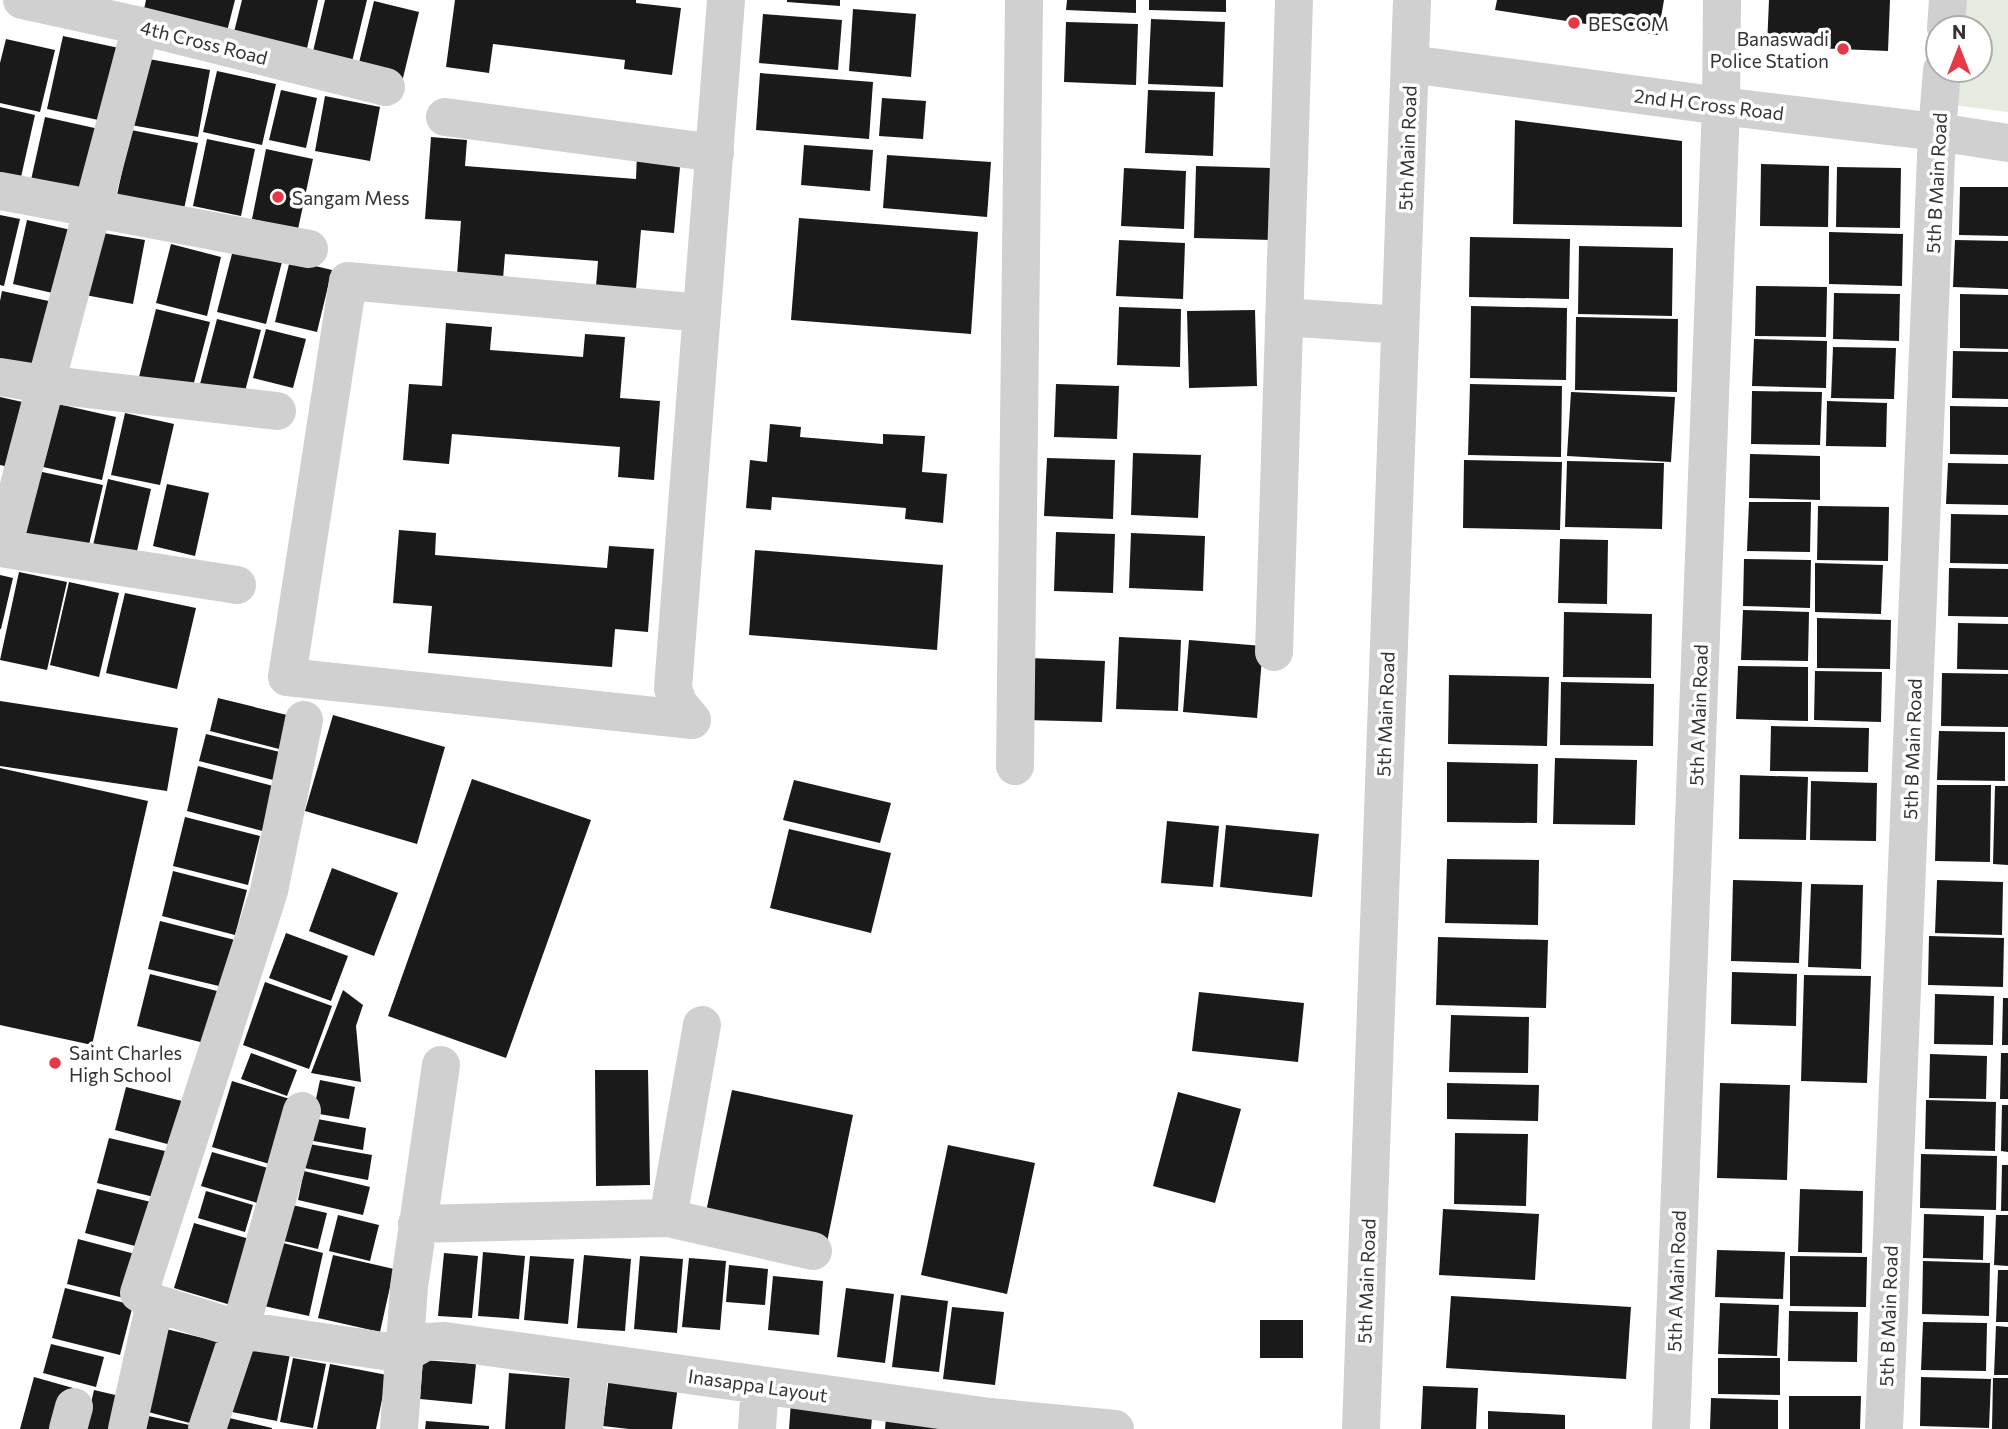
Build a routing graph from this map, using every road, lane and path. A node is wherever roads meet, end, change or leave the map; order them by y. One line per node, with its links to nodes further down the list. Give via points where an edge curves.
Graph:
1 (22, 0): 7 (street, 4th Cross Road)
2 (726, 0): 15 (street)
3 (1024, 0): 29 (street)
4 (1294, 0): 20 (street)
5 (1412, 0): 8 (street, 5th Main Road)
6 (1722, 0): 11 (street, 5th A Main Road)
7 (141, 26): 10 (street, 4th Cross Road); 17 (street)
8 (1410, 64): 11 (street, 2nd H Cross Road); 21 (street, 5th Main Road)
9 (1941, 84): 13 (street, 5th B Main Road)
10 (386, 87)
11 (1721, 106): 13 (street, 2nd H Cross Road); 49 (street, 5th A Main Road)
12 (445, 117): 15 (street)
13 (1937, 132): 14 (street, 2nd H Cross Road); 50 (street, 5th B Main Road)
14 (2008, 143)
15 (715, 153): 19 (street)
16 (0, 191): 17 (street)
17 (93, 210): 18 (street); 23 (street)
18 (309, 249)
19 (702, 313): 19 (street, via 673,688 692,720 287,677 348,281)
20 (1284, 317): 21 (street); 27 (street)
21 (1400, 326): 48 (street, 5th Main Road)
22 (0, 377): 23 (street)
23 (44, 384): 24 (street); 25 (street)
24 (276, 411)
25 (1, 548): 26 (street)
26 (237, 585)
27 (1274, 652)
28 (303, 720): 36 (street, via 270,891 139,1293)
29 (1015, 766)
30 (702, 1025): 33 (street)
31 (441, 1065): 34 (street)
32 (302, 1111): 37 (street)
33 (668, 1218): 34 (street); 35 (street)
34 (417, 1224): 38 (street)
35 (813, 1251)
36 (155, 1303): 37 (street); 42 (street)
37 (240, 1330): 38 (street); 43 (street)
38 (404, 1354): 39 (street, Inasappa Layout, via 425,1342 445,1341); 44 (street)
39 (590, 1362): 40 (street, Inasappa Layout); 45 (street)
40 (760, 1385): 41 (street, Inasappa Layout); 46 (street)
41 (989, 1423): 47 (street, Inasappa Layout)
42 (127, 1429)
43 (208, 1429)
44 (399, 1429)
45 (584, 1429)
46 (757, 1429)
47 (1115, 1429)
48 (1361, 1429)
49 (1671, 1429)
50 (1884, 1429)

